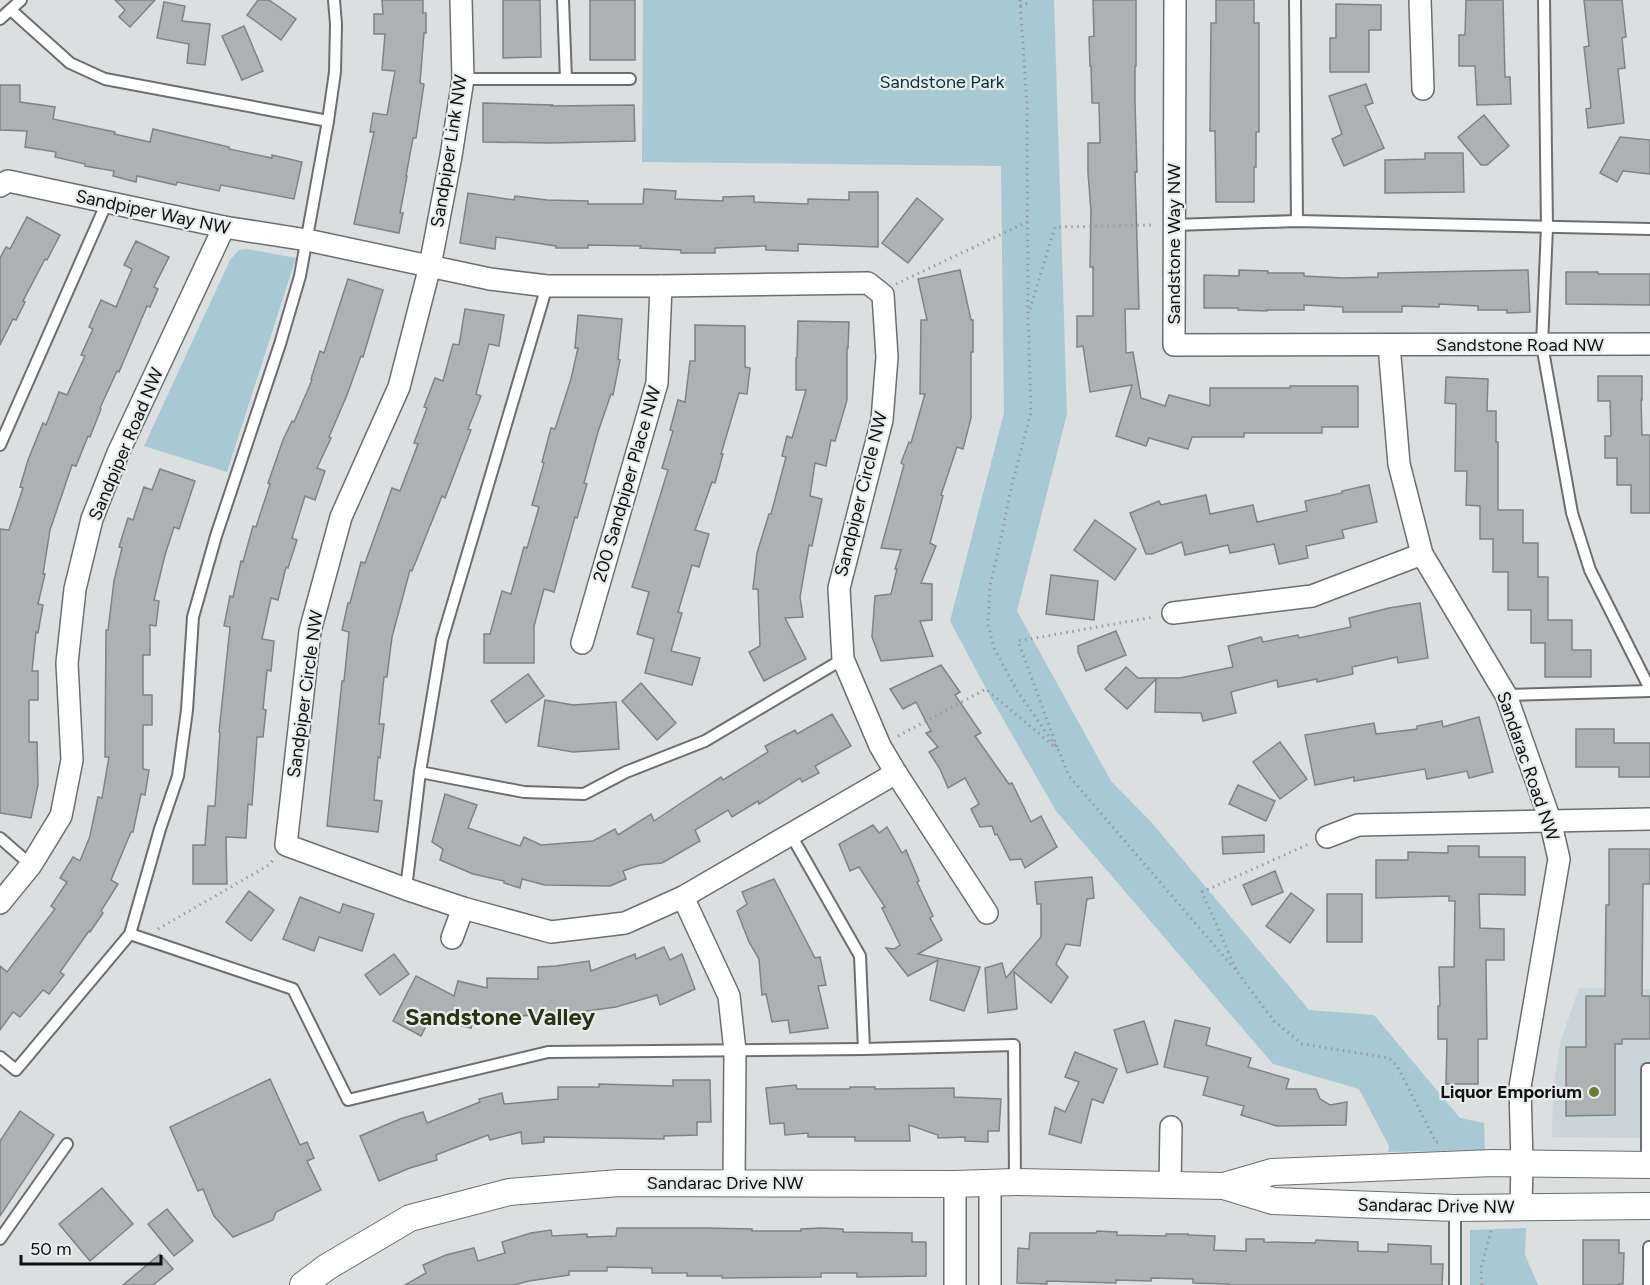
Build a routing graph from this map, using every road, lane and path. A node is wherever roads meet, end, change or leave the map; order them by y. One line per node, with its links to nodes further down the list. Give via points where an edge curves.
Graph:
1 (21, 0): 12 (lane)
2 (334, 0): 18 (lane, via 335,72)
3 (461, 0): 14 (street, Sandpiper Link NW)
4 (563, 0): 15 (lane)
5 (1020, 0): 11 (path)
6 (1029, 0): 11 (path)
7 (1175, 0): 23 (street, Sandstone Way NW)
8 (1295, 0): 21 (lane)
9 (1420, 0): 17 (street)
10 (1544, 0): 25 (lane)
11 (1020, 6): 22 (path, via 1027,105)
12 (10, 10): 13 (lane); 18 (lane, via 70,63 105,79)
13 (0, 19)
14 (463, 79): 15 (lane); 28 (street, Sandpiper Link NW)
15 (566, 79): 16 (lane)
16 (630, 79)
17 (1423, 89)
18 (328, 121): 27 (lane)
19 (0, 186): 20 (street, Sandpiper Way NW, via 8,181)
20 (107, 202): 24 (street, Sandpiper Way NW); 36 (lane)
21 (1297, 220): 23 (lane); 25 (lane)
22 (1028, 222): 31 (path, via 897,283); 32 (path)
23 (1174, 225): 32 (path, via 1054,226); 34 (street, Sandstone Way NW, via 1174,345)
24 (224, 227): 27 (street, Sandpiper Way NW); 53 (street, Sandpiper Road NW, via 118,453 92,519 75,589 67,663 72,760 61,816)
25 (1547, 227): 26 (lane); 35 (lane)
26 (1650, 229)
27 (307, 240): 28 (street); 59 (lane, via 283,333 216,536 194,617 178,776)
28 (430, 266): 29 (street); 52 (street, Sandpiper Circle NW, via 399,387 341,517 310,631)
29 (548, 286): 30 (street); 45 (lane, via 442,640)
30 (661, 286): 31 (street, via 868,283); 39 (street, 200 Sandpiper Place NW, via 657,383)
31 (883, 295): 40 (street, Sandpiper Circle NW, via 887,357 882,420 839,588)
32 (1028, 314): 44 (path, via 1031,413 990,585 988,625 994,648 1016,689)
33 (1650, 344): 35 (street, Sandstone Road NW)
34 (1389, 345): 35 (street, Sandstone Road NW); 37 (street, Sandarac Road NW, via 1399,464)
35 (1542, 345): 41 (lane, via 1572,513 1590,570)
36 (0, 445)
37 (1422, 554): 38 (street, via 1312,596); 42 (street, Sandarac Road NW)
38 (1173, 613): 44 (path, via 1017,641)
39 (582, 644)
40 (843, 659): 43 (street, Sandpiper Circle NW); 45 (lane, via 705,741 626,772 584,794 524,792)
41 (1650, 690): 42 (lane)
42 (1506, 695): 48 (street, Sandarac Road NW)
43 (880, 746): 44 (path, via 986,689); 46 (street, Sandpiper Circle NW)
44 (1059, 752): 62 (path, via 1070,776)
45 (420, 772): 54 (lane)
46 (896, 773): 49 (street); 58 (street, Sandpiper Circle NW)
47 (1650, 819): 48 (street)
48 (1550, 820): 50 (street, via 1358,825); 70 (street, Sandarac Road NW, via 1559,859 1520,1087)
49 (791, 835): 55 (street); 63 (lane, via 860,956)
50 (1327, 837): 62 (path, via 1202,892)
51 (0, 838): 53 (lane)
52 (286, 845): 54 (street); 61 (path, via 269,865)
53 (31, 865): 56 (street, Sandpiper Road NW)
54 (406, 889): 57 (street)
55 (683, 897): 57 (street, via 625,923 551,932); 64 (street, via 729,996)
56 (0, 903)
57 (463, 908): 60 (street)
58 (987, 913)
59 (130, 934): 61 (lane); 65 (lane, via 16,1070)
60 (452, 938)
61 (145, 939): 64 (lane, via 293,989 348,1100 548,1052)
62 (1238, 973): 68 (path, via 1274,1021 1302,1044 1389,1058 1397,1066 1436,1142)
63 (864, 1049): 64 (lane); 73 (lane, via 1014,1045)
64 (735, 1051): 72 (street)
65 (0, 1057)
66 (1650, 1069): 71 (lane)
67 (1171, 1127): 75 (street)
68 (1447, 1142)
69 (68, 1144): 81 (lane)
70 (1522, 1164): 71 (street, Sandarac Drive NW); 76 (street, Sandarac Drive NW, via 1272,1172); 79 (street, Sandarac Road NW)
71 (1648, 1165)
72 (734, 1182): 74 (street, Sandarac Drive NW); 83 (street, Sandarac Drive NW, via 619,1183 509,1192 410,1218)
73 (1002, 1182): 74 (street, Sandarac Drive NW); 75 (street, Sandarac Drive NW); 85 (street)
74 (955, 1184): 84 (street)
75 (1170, 1185): 76 (street, Sandarac Drive NW)
76 (1224, 1186): 78 (street, Sandarac Drive NW, via 1273,1201)
77 (1650, 1206): 79 (street, Sandarac Drive NW)
78 (1455, 1208): 79 (street, Sandarac Drive NW); 86 (lane)
79 (1521, 1208)
80 (1493, 1222): 87 (path, via 1481,1268)
81 (0, 1239)
82 (1649, 1247): 88 (lane)
83 (303, 1285)
84 (955, 1285)
85 (990, 1285)
86 (1455, 1285)
87 (1482, 1285)
88 (1649, 1285)

